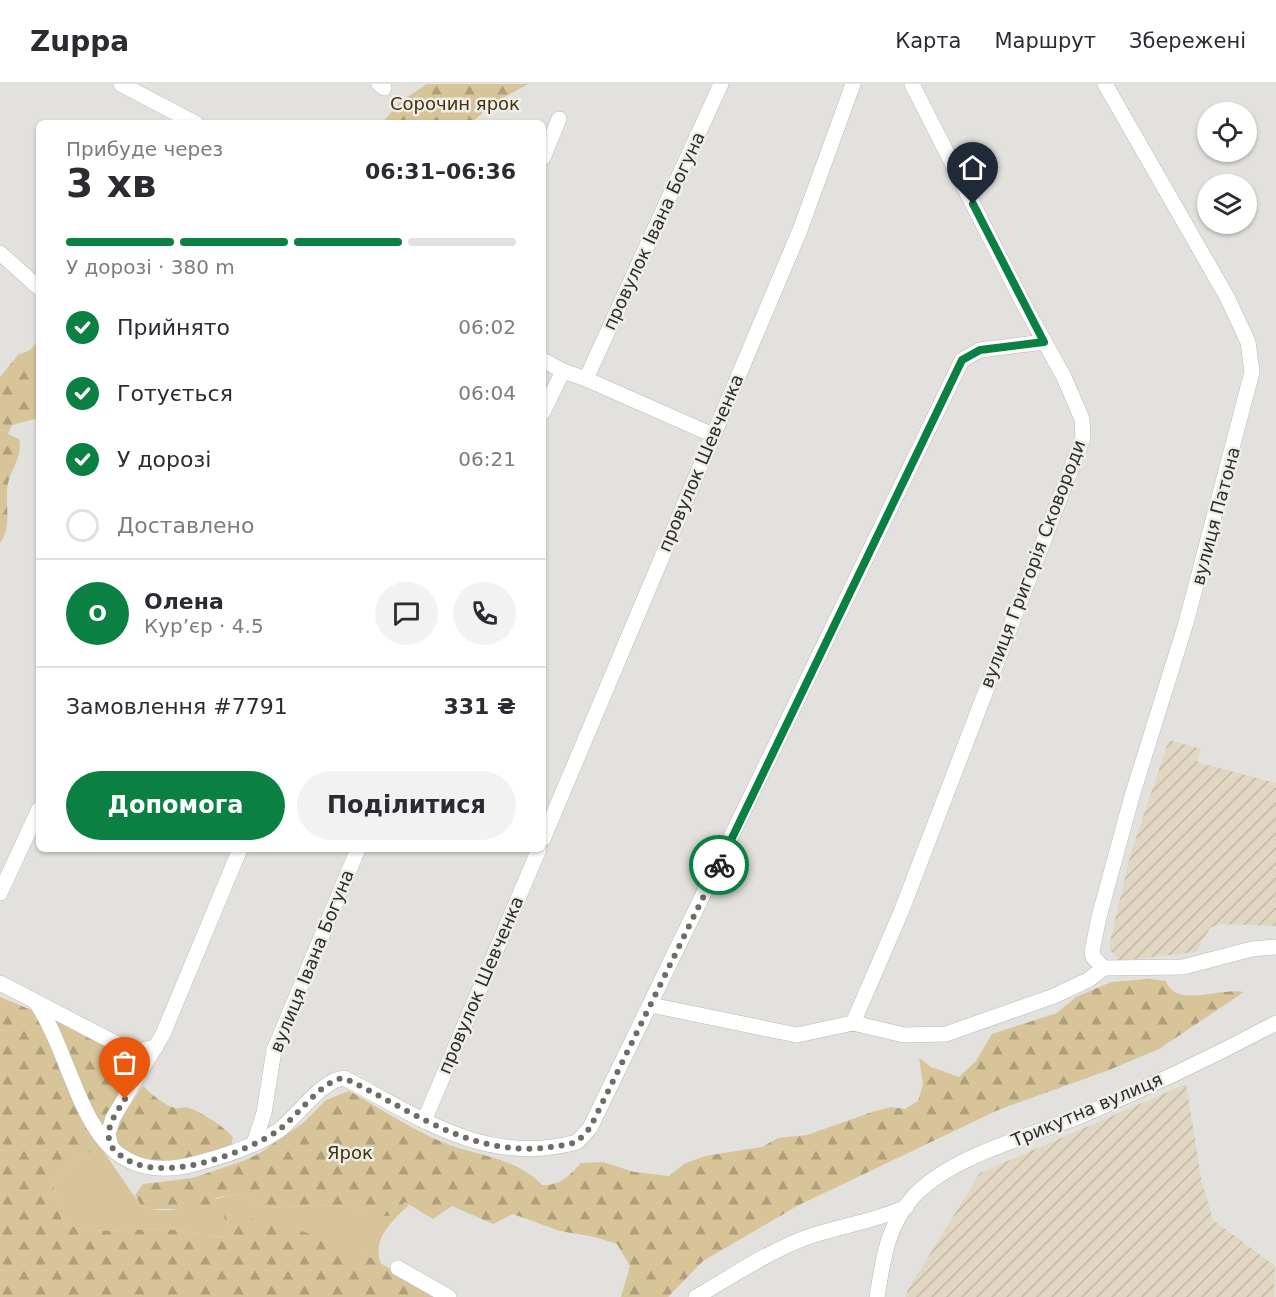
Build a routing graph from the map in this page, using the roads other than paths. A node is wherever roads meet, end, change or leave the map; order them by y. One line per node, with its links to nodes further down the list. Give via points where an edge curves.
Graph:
1 (121, 84): 7 (street)
2 (721, 84): 14 (street, провулок Івана Богуна)
3 (853, 84): 16 (street, провулок Шевченка, via 800,230)
4 (912, 84): 11 (street, вулиця Григорія Сковороди)
5 (1105, 84): 24 (street, вулиця Патона, via 1227,297 1248,342 1252,372 1183,634 1099,917 1092,951)
6 (558, 119): 8 (street)
7 (189, 120)
8 (546, 150)
9 (0, 253): 10 (street)
10 (36, 285)
11 (1044, 342): 27 (street, via 980,350 962,360); 28 (street, вулиця Григорія Сковороди, via 1075,400 1083,438 901,912)
12 (546, 362): 13 (street)
13 (563, 371): 14 (street); 15 (street)
14 (586, 379): 16 (street)
15 (546, 405)
16 (713, 435): 18 (street, провулок Шевченка)
17 (36, 815): 22 (street)
18 (546, 832)
19 (239, 852): 30 (street)
20 (357, 852): 32 (street, вулиця Івана Богуна, via 274,1050 264,1113)
21 (538, 852): 31 (street, провулок Шевченка)
22 (0, 893)
23 (1276, 947): 24 (street, via 1252,949 1183,967)
24 (1104, 968): 28 (street, via 1054,996 946,1034 904,1035)
25 (0, 983): 26 (street)
26 (35, 1001): 30 (street, via 129,1049); 33 (street, via 49,1024 90,1122)
27 (651, 1005): 28 (street, via 797,1035); 31 (street, via 590,1128 577,1142 504,1147 465,1140)
28 (853, 1023)
29 (1276, 1023): 34 (street, Трикутна вулиця, via 1156,1082 990,1150 925,1186)
30 (156, 1047): 33 (street, via 113,1118 108,1134)
31 (424, 1121): 32 (street, via 349,1080 337,1078 278,1130)
32 (254, 1143): 33 (street, via 195,1164 161,1168 134,1163)
33 (111, 1147)
34 (906, 1207): 37 (street, Трикутна вулиця, via 871,1221 802,1239 752,1262); 38 (street, Трикутна вулиця, via 887,1243)
35 (398, 1268): 36 (street)
36 (449, 1297)
37 (696, 1297)
38 (877, 1297)

